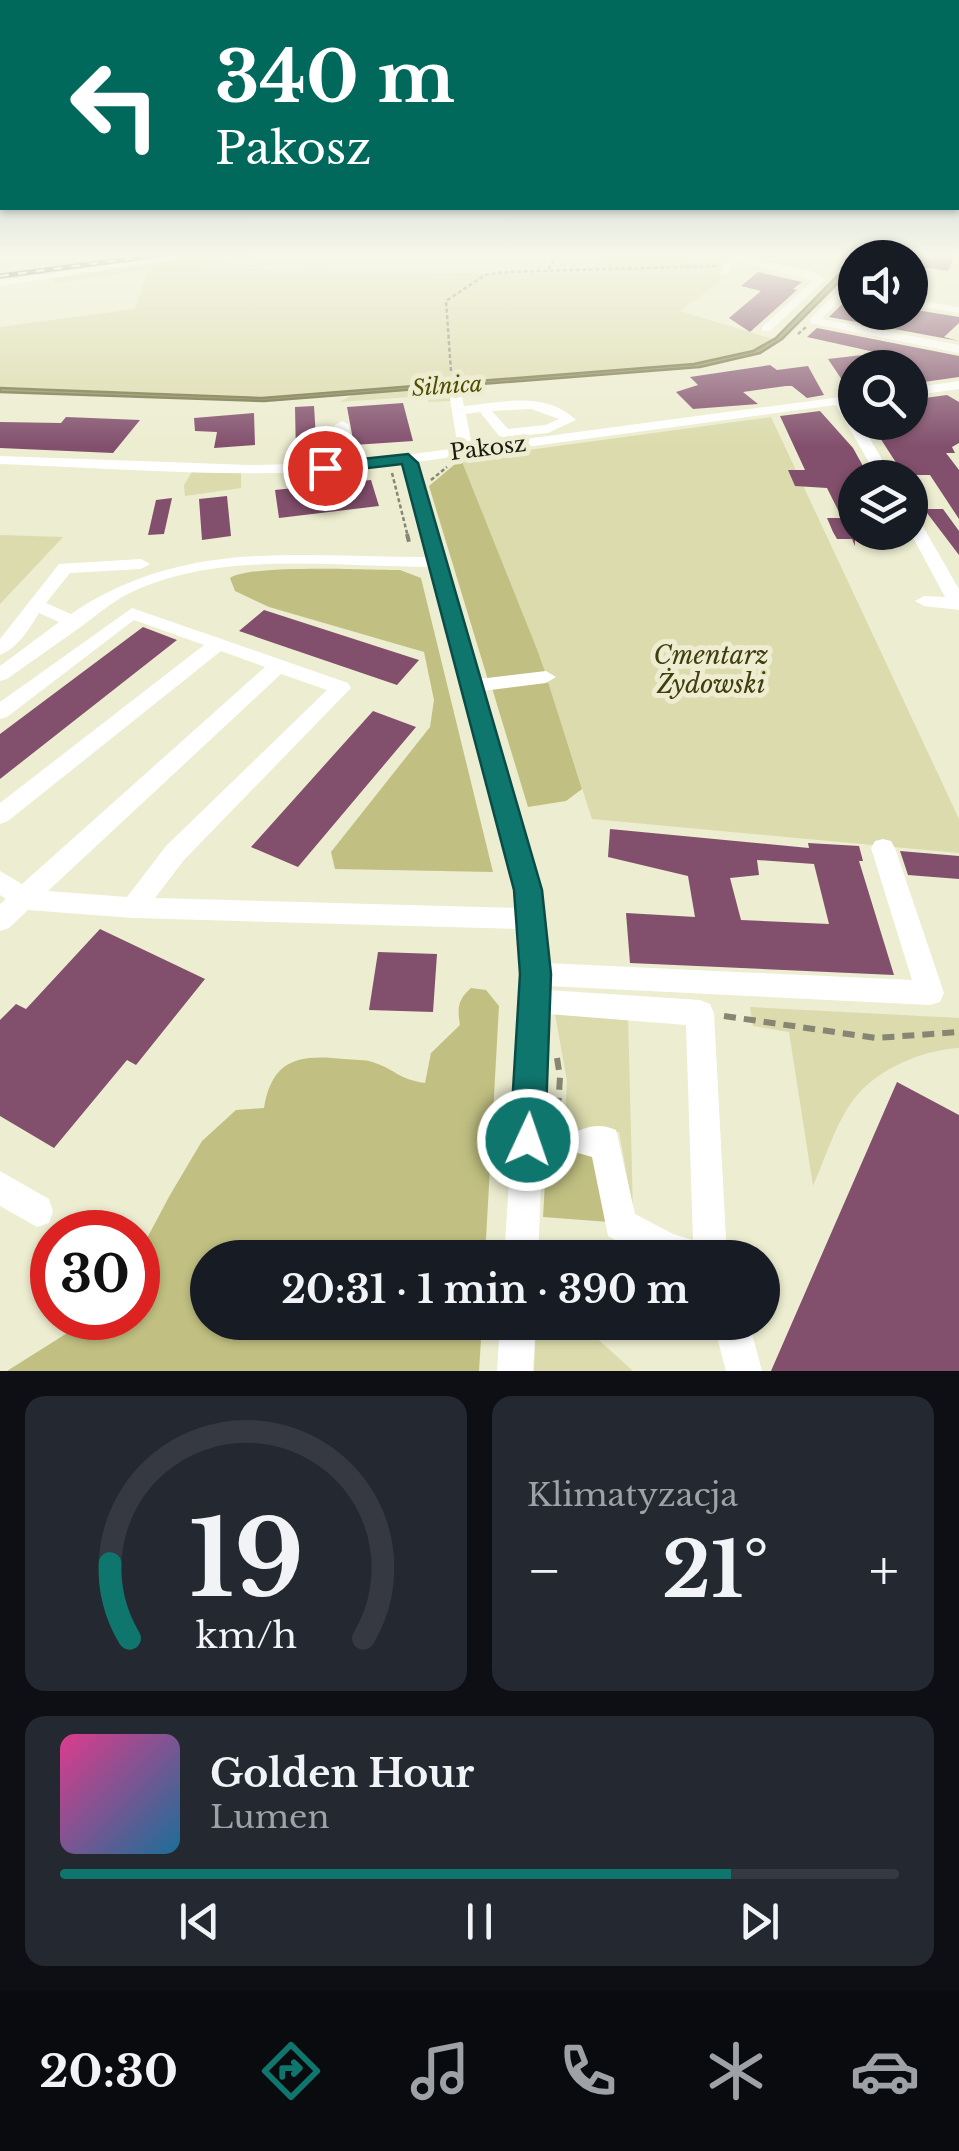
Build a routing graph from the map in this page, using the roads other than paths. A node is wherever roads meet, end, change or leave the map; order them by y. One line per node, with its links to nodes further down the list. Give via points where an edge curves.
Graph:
1 (778, 319): 3 (street)
2 (816, 319): 4 (street)
3 (766, 329)
4 (959, 349)
5 (454, 385): 11 (street)
6 (954, 386): 7 (street); 8 (street)
7 (928, 390)
8 (959, 399)
9 (838, 401): 13 (street, Pakosz)
10 (484, 409): 10 (street, via 538,405 569,420 504,433); 11 (street)
11 (458, 411): 13 (street)
12 (342, 425): 16 (street)
13 (462, 454): 14 (street, Pakosz)
14 (408, 459): 16 (street, Pakosz); 18 (street)
15 (0, 460): 16 (street, Pakosz)
16 (345, 467)
17 (928, 544): 20 (street)
18 (424, 559): 24 (street, via 191,567 126,588); 30 (street)
19 (141, 564): 23 (street, via 65,568)
20 (953, 581): 22 (street)
21 (924, 601): 22 (street)
22 (959, 604)
23 (35, 605): 24 (street); 26 (street)
24 (74, 622): 28 (street)
25 (218, 644): 27 (street); 31 (street, via 132,613); 32 (street)
26 (0, 649)
27 (278, 666): 35 (street); 36 (street, via 341,688 175,853)
28 (0, 675)
29 (546, 677): 30 (street)
30 (473, 686): 37 (street)
31 (0, 712)
32 (0, 815)
33 (884, 848): 39 (street, via 930,993)
34 (0, 881): 35 (street)
35 (24, 899): 36 (street); 38 (street)
36 (133, 908): 37 (street)
37 (531, 919): 39 (street)
38 (0, 920)
39 (535, 988): 43 (street); 45 (street, via 700,1013)
40 (589, 1142): 44 (street, via 605,1141 620,1224)
41 (0, 1188): 42 (street)
42 (34, 1210)
43 (522, 1240)
44 (651, 1240)
45 (709, 1240)
46 (517, 1340): 48 (street)
47 (736, 1340): 49 (street)
48 (515, 1371)
49 (744, 1371)

